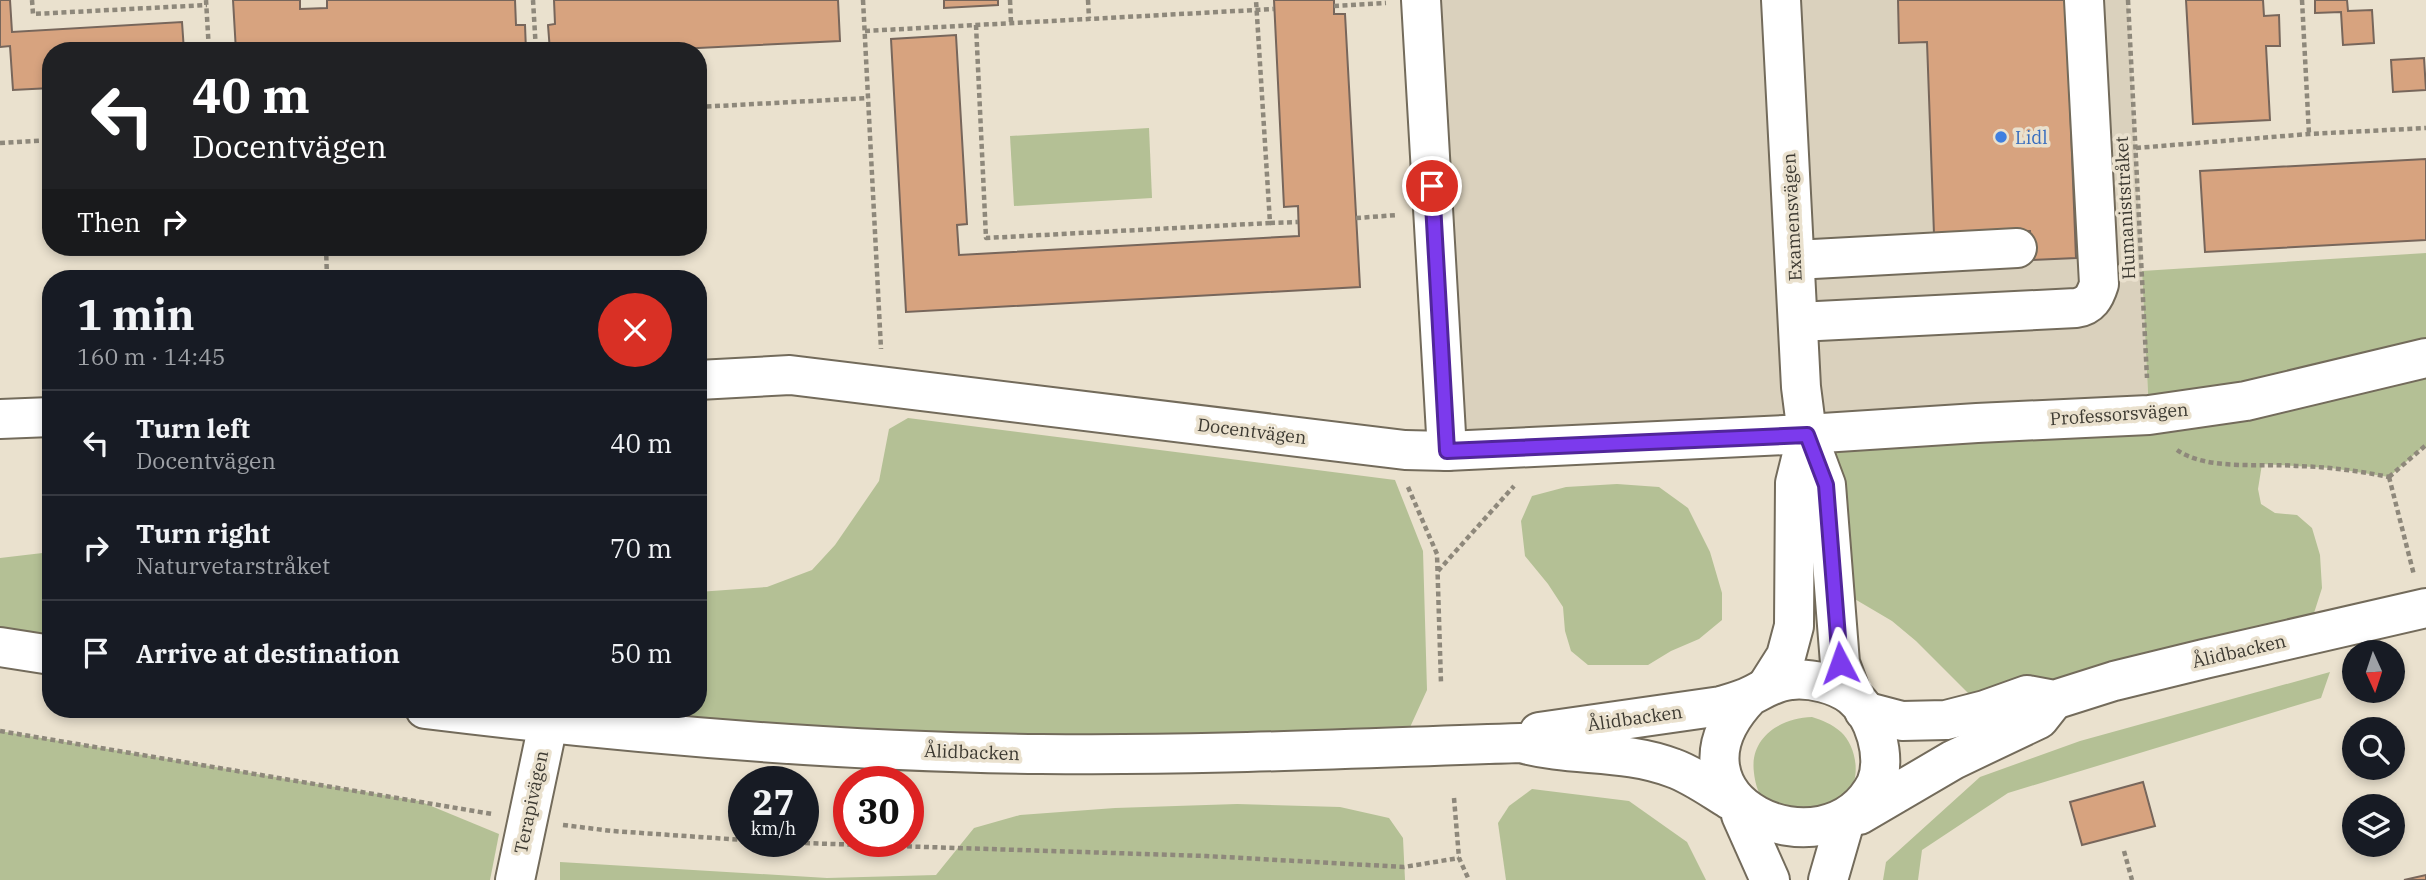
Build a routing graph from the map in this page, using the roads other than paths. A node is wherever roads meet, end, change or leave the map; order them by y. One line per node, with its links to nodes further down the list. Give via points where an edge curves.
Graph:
1 (1781, 0): 5 (street, Examensvägen)
2 (2084, 0): 6 (street, via 2099,284 2095,296 2085,307 2076,308)
3 (1408, 1): 12 (street)
4 (2017, 248): 5 (street)
5 (1795, 260): 6 (street, Examensvägen)
6 (1798, 322): 11 (street, Examensvägen)
7 (2426, 358): 11 (street, Professorsvägen, via 2246,401 2149,415)
8 (707, 379): 12 (street, Docentvägen, via 790,374 1405,450)
9 (42, 417): 10 (street)
10 (0, 419)
11 (1807, 435): 12 (street, Docentvägen); 16 (street, Examensvägen, via 1795,483 1794,626 1786,656); 18 (street, Examensvägen, via 1826,485 1840,663)
12 (1447, 451)
13 (2421, 596): 17 (street, Ålidbacken)
14 (0, 647): 15 (street)
15 (42, 654)
16 (1759, 691): 18 (street, Ålidbacken, via 1789,680 1813,680); 21 (street, Ålidbacken, via 1721,706 1540,731); 22 (street, via 1736,710 1719,754 1721,778)
17 (2054, 700): 18 (street, Ålidbacken, via 2027,695 1985,710 1922,722 1902,721); 23 (street, Ålidbacken, via 2039,719 1953,760)
18 (1858, 704): 23 (street, via 1874,729 1880,752 1870,800)
19 (499, 718): 20 (street, Ålidbacken)
20 (548, 724): 21 (street, Ålidbacken, via 796,745 1040,754); 24 (street, Terapivägen)
21 (1521, 743): 22 (street, Ålidbacken, via 1545,750 1653,762 1694,778)
22 (1736, 807): 23 (street, Ålidbacken, via 1763,831 1792,840 1823,837); 25 (street)
23 (1851, 821): 26 (street)
24 (515, 880)
25 (1770, 880)
26 (1828, 880)

